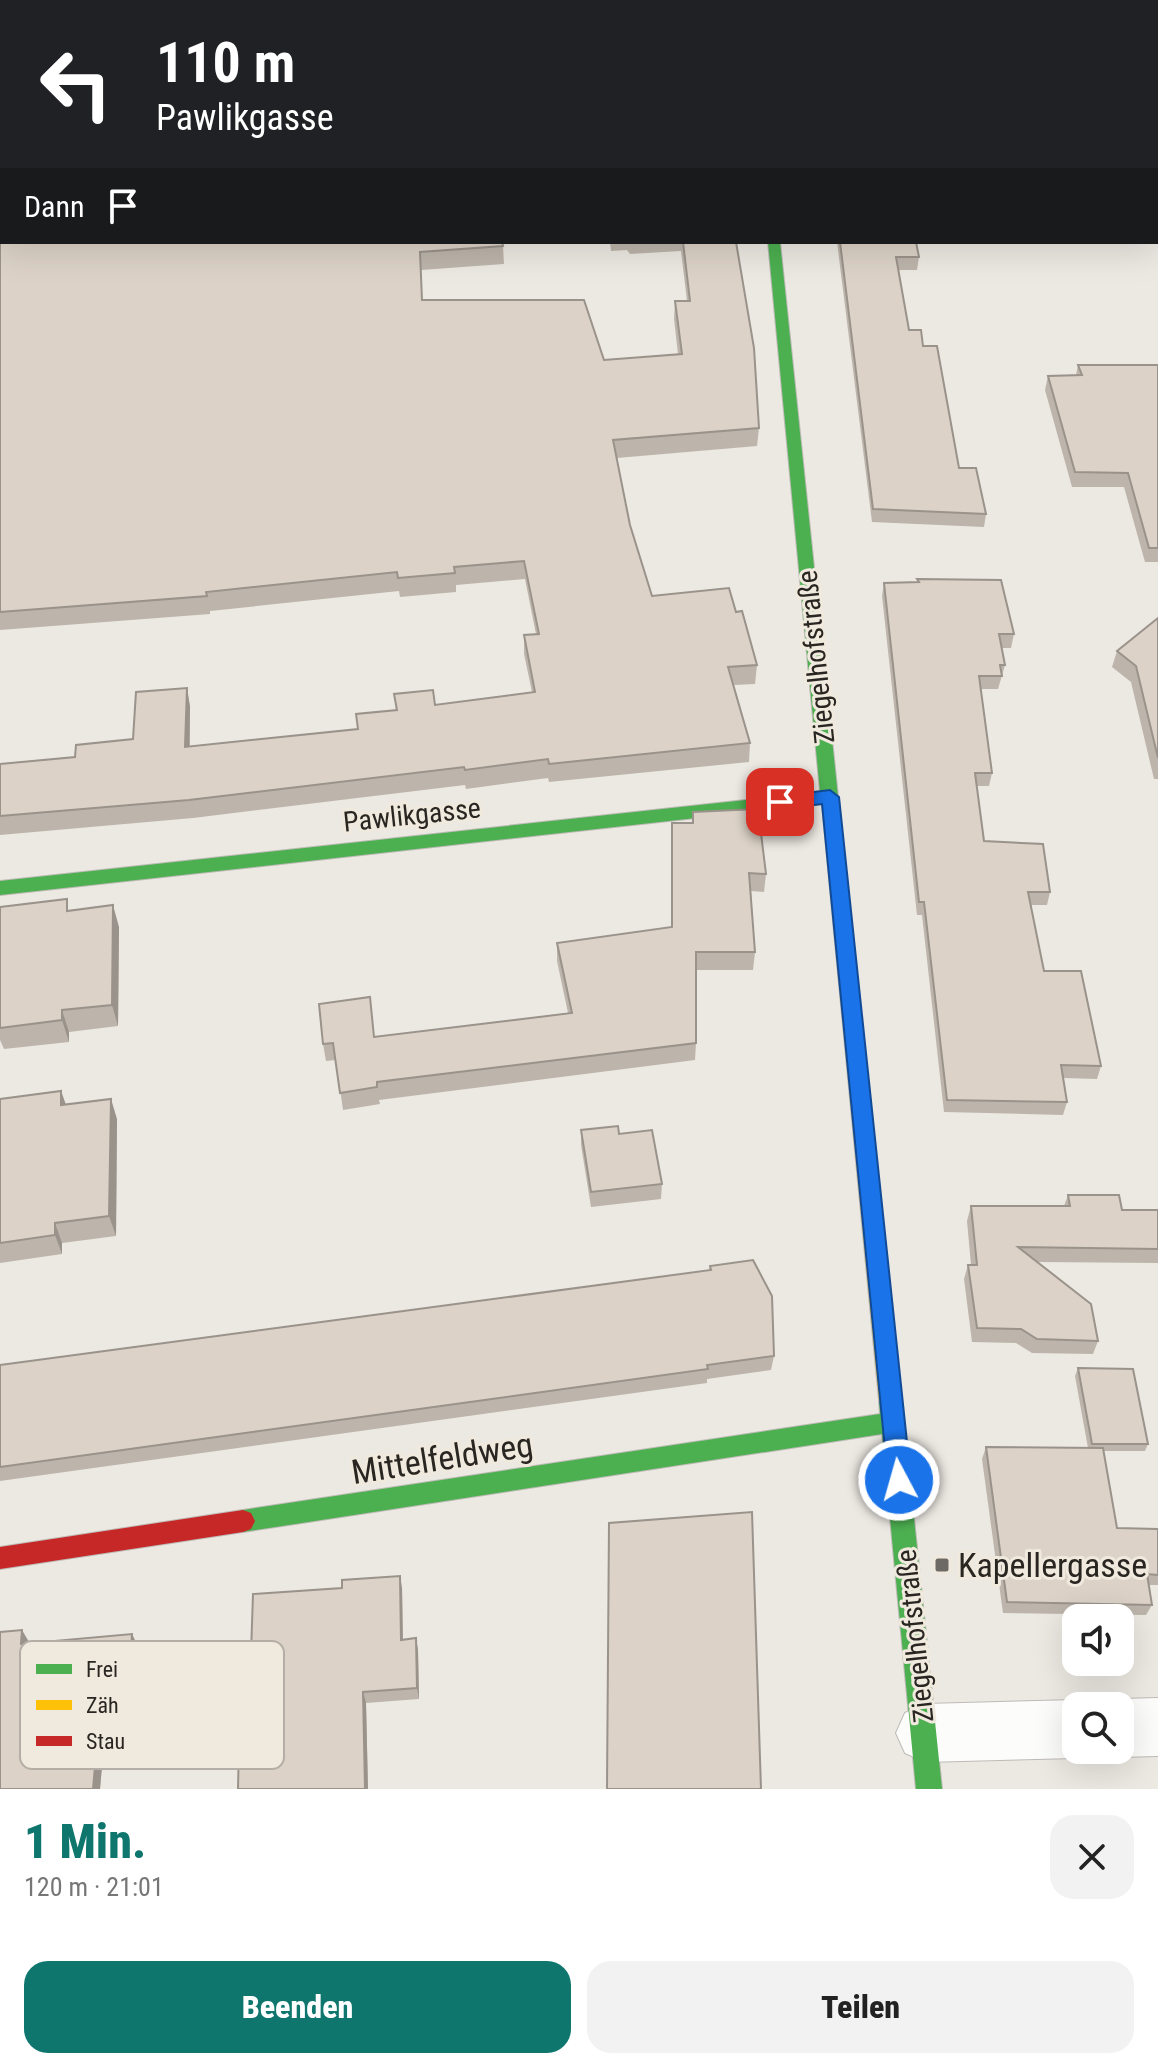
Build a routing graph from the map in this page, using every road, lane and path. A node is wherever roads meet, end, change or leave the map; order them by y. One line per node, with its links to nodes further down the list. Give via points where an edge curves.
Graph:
1 (774, 244): 2 (street, Ziegelhofstraße)
2 (830, 797): 3 (street, Pawlikgasse); 4 (street, Ziegelhofstraße)
3 (0, 888)
4 (893, 1422): 5 (street, Mittelfeldweg); 9 (street, Ziegelhofstraße)
5 (0, 1558)
6 (1158, 1727): 7 (street)
7 (1134, 1728)
8 (1062, 1729): 9 (street)
9 (925, 1733): 10 (street, Ziegelhofstraße)
10 (929, 1789)

